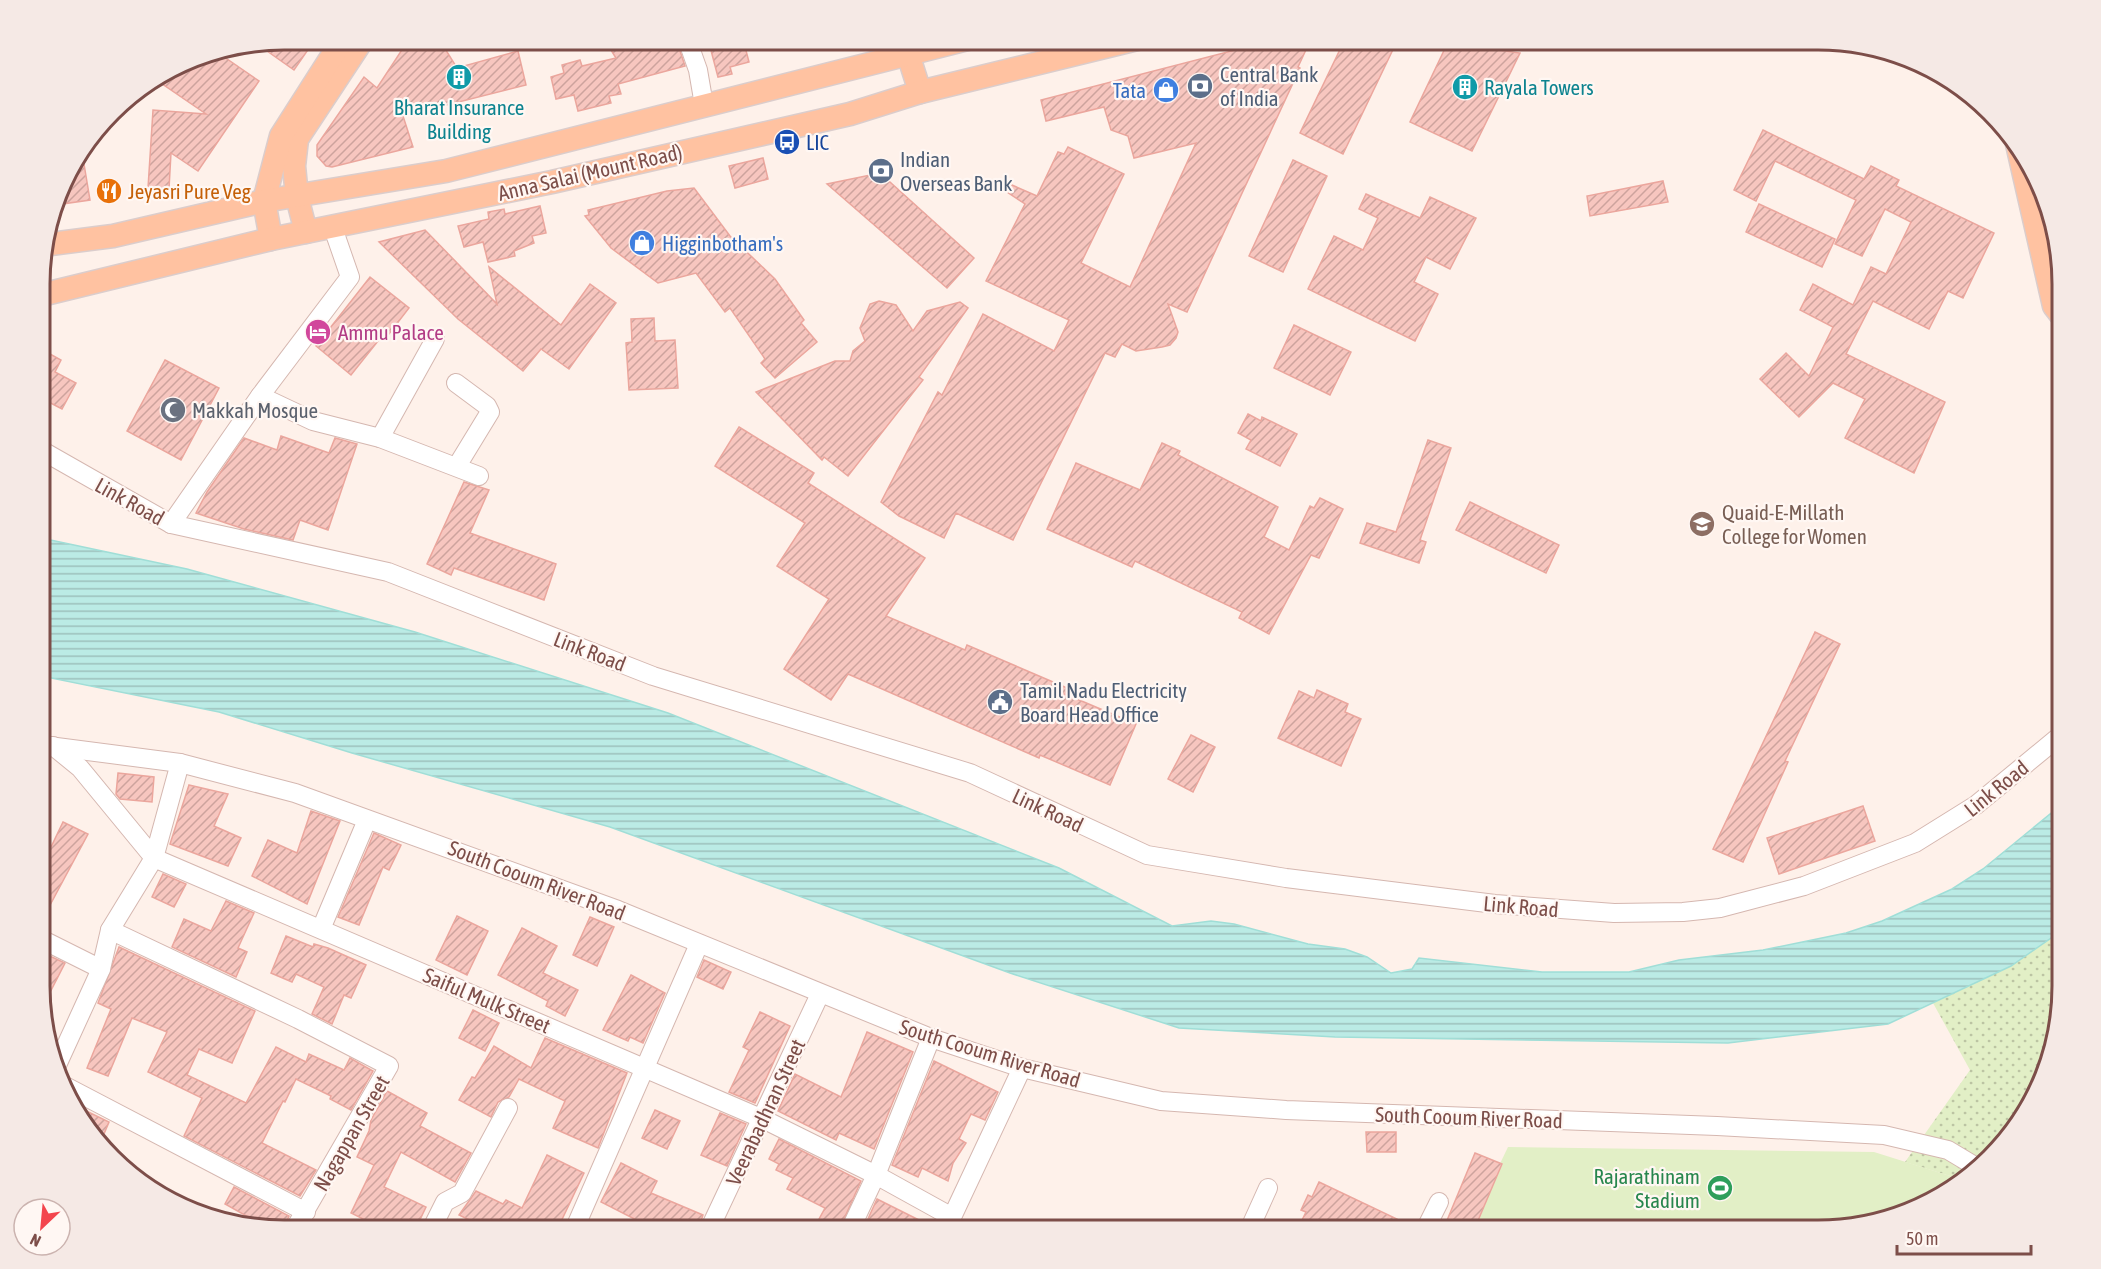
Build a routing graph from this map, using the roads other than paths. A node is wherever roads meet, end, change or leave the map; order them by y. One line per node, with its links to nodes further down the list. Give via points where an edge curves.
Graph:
1 (337, 50): 11 (main road, via 281,136)
2 (356, 50): 10 (main road, via 297,139)
3 (691, 50): 8 (street)
4 (925, 50): 6 (main road, Anna Salai (Mount Road))
5 (1093, 50): 7 (main road, Anna Salai (Mount Road))
6 (909, 54): 7 (main road); 8 (main road, Anna Salai (Mount Road))
7 (920, 93): 12 (main road, Anna Salai (Mount Road), via 850,114)
8 (704, 105): 10 (main road, Anna Salai (Mount Road), via 446,171)
9 (2024, 174): 17 (main road)
10 (297, 197): 11 (main road, Anna Salai (Mount Road)); 13 (main road)
11 (264, 201): 14 (main road); 15 (main road, Anna Salai (Mount Road), via 113,236)
12 (333, 228): 13 (main road, Anna Salai (Mount Road)); 20 (street, via 350,278)
13 (306, 232): 14 (main road, Anna Salai (Mount Road))
14 (271, 239): 16 (main road, Anna Salai (Mount Road))
15 (53, 244)
16 (50, 293)
17 (2052, 297)
18 (435, 339): 21 (street)
19 (456, 383): 23 (street, via 490,412)
20 (260, 396): 21 (street, via 313,421); 25 (street)
21 (380, 438): 23 (street)
22 (50, 455): 25 (street, Link Road)
23 (457, 466): 24 (street)
24 (479, 476)
25 (171, 524): 26 (street, Link Road, via 388,572 653,676 970,773 1147,855 1264,875 1495,904 1614,913 1683,912 1720,908 1781,893 1893,853 1937,831 1976,805)
26 (2052, 742)
27 (50, 747): 29 (street, South Cooum River Road)
28 (50, 749): 31 (street, Saiful Mulk Street, via 80,768)
29 (180, 763): 30 (street, South Cooum River Road, via 295,793); 31 (street)
30 (367, 820): 32 (street); 35 (street, South Cooum River Road, via 618,910)
31 (154, 858): 32 (street, Saiful Mulk Street); 33 (street)
32 (321, 929): 40 (street, Saiful Mulk Street)
33 (110, 930): 36 (street); 49 (street, Nagappan Street, via 389,1066)
34 (50, 944): 36 (street)
35 (699, 944): 37 (street, South Cooum River Road); 40 (street)
36 (101, 969): 39 (street)
37 (820, 994): 38 (street, South Cooum River Road); 44 (street, Veerabadhran Street)
38 (931, 1038): 41 (street, South Cooum River Road); 46 (street)
39 (61, 1057)
40 (645, 1067): 44 (street, Saiful Mulk Street); 52 (street)
41 (1022, 1068): 45 (street, South Cooum River Road, via 1161,1101 1286,1110 1884,1135 1948,1150); 56 (street)
42 (75, 1091): 49 (street)
43 (508, 1108): 51 (street, via 462,1193 445,1202)
44 (763, 1119): 46 (street, Saiful Mulk Street); 53 (street, Veerabadhran Street)
45 (1970, 1163)
46 (876, 1175): 54 (street); 55 (street, Saiful Mulk Street)
47 (1268, 1188): 57 (street)
48 (1438, 1202): 58 (street)
49 (306, 1212): 50 (street, Nagappan Street)
50 (301, 1220)
51 (436, 1220)
52 (578, 1220)
53 (714, 1220)
54 (855, 1220)
55 (943, 1220)
56 (951, 1220)
57 (1254, 1220)
58 (1430, 1220)

